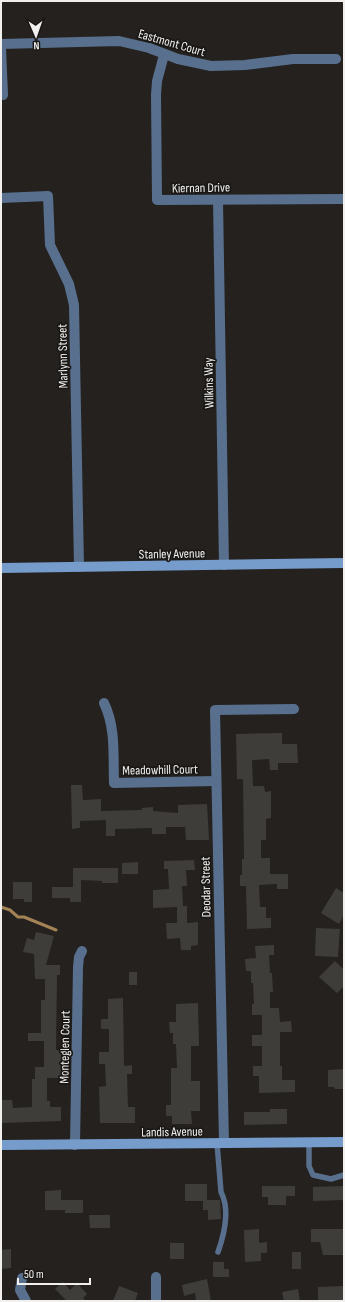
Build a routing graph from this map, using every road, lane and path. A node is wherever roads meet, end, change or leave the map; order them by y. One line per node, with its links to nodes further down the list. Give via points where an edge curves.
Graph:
1 (1, 44): 3 (street, Eastmont Court, via 119,42 135,44)
2 (1, 48): 5 (street)
3 (164, 55): 4 (street, Eastmont Court, via 194,64 228,66 278,60); 8 (street, Kiernan Drive, via 156,95 157,200)
4 (336, 59)
5 (3, 95)
6 (1, 198): 11 (street, Marlynn Street, via 48,196 50,246 71,291 74,305)
7 (344, 199): 8 (street, Kiernan Drive)
8 (218, 200): 10 (street, Wilkins Way)
9 (344, 563): 10 (street, Stanley Avenue)
10 (224, 565): 11 (street, Stanley Avenue)
11 (80, 567): 12 (street, Stanley Avenue)
12 (1, 568)
13 (104, 702): 15 (street, Meadowhill Court, via 112,728 114,783)
14 (294, 710): 15 (street, Deodar Street, via 215,710)
15 (216, 782): 19 (street, Deodar Street)
16 (82, 951): 21 (street, Monteglen Court, via 78,957)
17 (309, 1142): 18 (street, Landis Avenue); 19 (street, Landis Avenue); 22 (lane, via 309,1166 313,1175 331,1179)
18 (344, 1142)
19 (221, 1143): 21 (street, Landis Avenue); 23 (lane, via 221,1192 224,1198 225,1222)
20 (1, 1145): 21 (street, Landis Avenue)
21 (75, 1145)
22 (344, 1175)
23 (218, 1252)
24 (156, 1276): 27 (street)
25 (22, 1278): 26 (street, via 20,1290)
26 (26, 1301)
27 (156, 1301)

